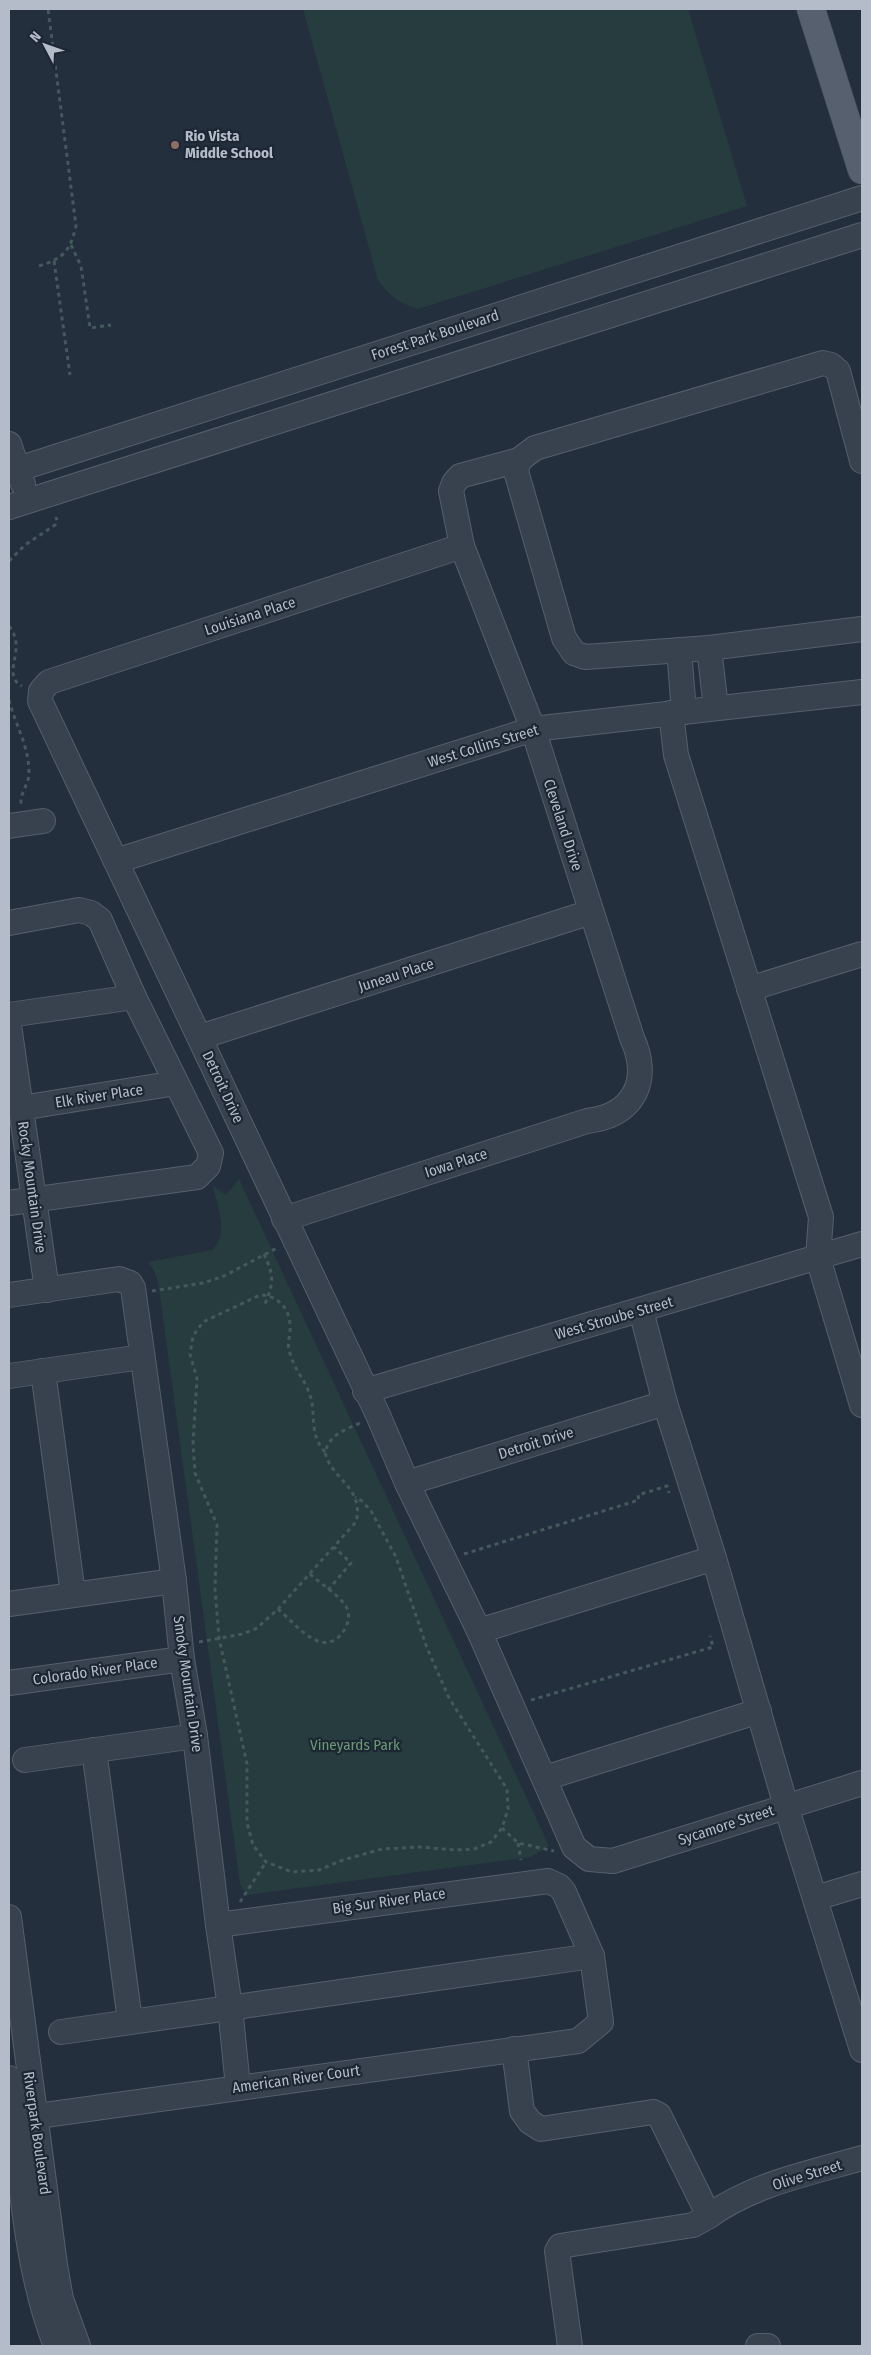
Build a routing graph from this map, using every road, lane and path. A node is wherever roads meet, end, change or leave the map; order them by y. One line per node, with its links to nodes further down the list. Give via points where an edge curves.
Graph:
1 (48, 9): 6 (path, via 76,226)
2 (811, 9): 3 (main road)
3 (862, 170)
4 (862, 198): 14 (street, Forest Park Boulevard)
5 (862, 235): 15 (street)
6 (71, 245): 7 (path); 9 (path, via 81,266 90,328)
7 (54, 261): 8 (path); 10 (path)
8 (39, 266)
9 (111, 325)
10 (70, 375)
11 (9, 444): 14 (street)
12 (519, 460): 13 (street, Cleveland Drive, via 534,448 823,363 838,371); 17 (street, Cleveland Drive, via 460,476 454,483 452,500); 22 (street, via 516,471 564,638 571,649 585,657)
13 (862, 461)
14 (13, 471): 15 (street)
15 (18, 503)
16 (56, 517): 18 (path, via 55,525 25,545)
17 (462, 546): 23 (street, Louisiana Place, via 49,682); 28 (street, Cleveland Drive)
18 (9, 561)
19 (9, 626): 23 (path, via 16,636 11,676 20,685)
20 (862, 629): 21 (street)
21 (709, 648): 22 (street); 26 (street)
22 (679, 650): 27 (street)
23 (41, 691): 30 (street, Detroit Drive, via 40,701)
24 (862, 692): 26 (street, West Collins Street)
25 (9, 700): 29 (path, via 23,736 29,776 20,797)
26 (716, 708): 27 (street, West Collins Street)
27 (678, 713): 28 (street, West Collins Street); 34 (street, via 676,755)
28 (533, 729): 30 (street, West Collins Street); 31 (street, Cleveland Drive)
29 (25, 820)
30 (116, 861): 38 (street, Detroit Drive)
31 (591, 912): 38 (street, Juneau Place); 40 (street, Cleveland Drive, via 640,1054 642,1070 639,1085)
32 (9, 923): 35 (street, via 79,910 91,913 100,920)
33 (862, 954): 34 (street)
34 (749, 990): 48 (street, via 821,1216)
35 (134, 997): 36 (street); 39 (street)
36 (9, 1014)
37 (9, 1034): 41 (street, Rocky Mountain Drive)
38 (200, 1037): 44 (street, Detroit Drive)
39 (176, 1083): 41 (street, Elk River Place); 42 (street, via 211,1153 208,1166 197,1177)
40 (626, 1104): 44 (street, Iowa Place, via 607,1117)
41 (21, 1108): 42 (street, Rocky Mountain Drive)
42 (35, 1200): 43 (street); 50 (street, Rocky Mountain Drive)
43 (9, 1203)
44 (284, 1219): 45 (street, Detroit Drive)
45 (294, 1241): 47 (path); 58 (street, Detroit Drive)
46 (862, 1244): 48 (street, West Stroube Street)
47 (264, 1254): 49 (path, via 224,1276 203,1283); 52 (path, via 273,1283)
48 (818, 1258): 54 (street, West Stroube Street); 60 (street)
49 (132, 1288): 50 (street, via 119,1279); 55 (street, Smoky Mountain Drive)
50 (47, 1290): 51 (street)
51 (9, 1295)
52 (269, 1295): 53 (path); 62 (path, via 281,1302 291,1325 288,1347 299,1376 309,1391 316,1443); 77 (path, via 260,1295 203,1322 192,1336 190,1354 197,1379 193,1443 195,1473 217,1525 215,1589)
53 (265, 1304)
54 (641, 1310): 58 (street, West Stroube Street); 59 (street)
55 (142, 1357): 56 (street); 70 (street, Smoky Mountain Drive)
56 (43, 1371): 57 (street); 72 (street)
57 (9, 1376)
58 (365, 1391): 61 (street, Detroit Drive)
59 (665, 1403): 63 (street, Detroit Drive); 68 (street)
60 (862, 1405)
61 (378, 1415): 62 (path, via 337,1434); 63 (street, Detroit Drive)
62 (324, 1452): 65 (path)
63 (406, 1483): 75 (street, Detroit Drive)
64 (669, 1493): 67 (path, via 667,1486 638,1495 640,1500)
65 (355, 1497): 66 (path, via 358,1504 356,1522); 88 (path, via 371,1511 396,1557 427,1648 449,1698 507,1789 508,1809)
66 (334, 1547): 69 (path); 71 (path, via 351,1563)
67 (463, 1555)
68 (714, 1558): 75 (street); 81 (street)
69 (310, 1574): 71 (path); 74 (path)
70 (174, 1581): 72 (street); 78 (street, Smoky Mountain Drive)
71 (328, 1590): 74 (path, via 346,1606 348,1622 345,1630 328,1643 312,1638)
72 (73, 1594): 73 (street)
73 (9, 1604)
74 (278, 1609): 77 (path, via 257,1628)
75 (479, 1631): 85 (street, Detroit Drive)
76 (710, 1636): 80 (path, via 713,1647)
77 (219, 1638): 78 (path); 92 (path, via 248,1764 247,1823 253,1845)
78 (182, 1652): 79 (street, Colorado River Place); 82 (street, Smoky Mountain Drive)
79 (9, 1683)
80 (531, 1700)
81 (758, 1711): 85 (street); 87 (street)
82 (195, 1736): 83 (street); 97 (street, Smoky Mountain Drive)
83 (94, 1750): 84 (street); 100 (street)
84 (25, 1760)
85 (544, 1778): 90 (street, Detroit Drive)
86 (862, 1783): 87 (street, Sycamore Street)
87 (786, 1806): 90 (street, Sycamore Street, via 613,1862); 94 (street)
88 (502, 1828): 89 (path); 92 (path, via 491,1842 474,1849 382,1849 319,1870 292,1872)
89 (518, 1843): 90 (path, via 553,1851); 91 (path)
90 (582, 1853)
91 (520, 1860)
92 (266, 1862): 95 (path)
93 (862, 1884): 94 (street)
94 (816, 1898): 103 (street)
95 (235, 1909)
96 (9, 1917): 106 (street, Riverpark Boulevard)
97 (218, 1924): 98 (street, Big Sur River Place, via 541,1880 559,1886 568,1898); 99 (street, Smoky Mountain Drive)
98 (592, 1956): 99 (street); 102 (street, American River Court, via 601,2022 578,2041)
99 (230, 2007): 100 (street); 105 (street, Smoky Mountain Drive)
100 (130, 2021): 101 (street)
101 (61, 2032)
102 (514, 2049): 105 (street, American River Court); 108 (street, via 522,2111 530,2122 541,2130 653,2112 659,2115)
103 (862, 2050)
104 (9, 2078): 106 (street, Riverpark Boulevard)
105 (238, 2087): 106 (street, American River Court)
106 (19, 2118): 109 (street, Riverpark Boulevard, via 31,2251 45,2316); 110 (street, Riverpark Boulevard, via 61,2299)
107 (862, 2158): 108 (street, Olive Street, via 751,2191)
108 (709, 2216): 111 (street, Olive Street, via 694,2225 560,2246 557,2251)
109 (56, 2346)
110 (78, 2346)
111 (570, 2346)
112 (758, 2346): 113 (street)
113 (768, 2346)

